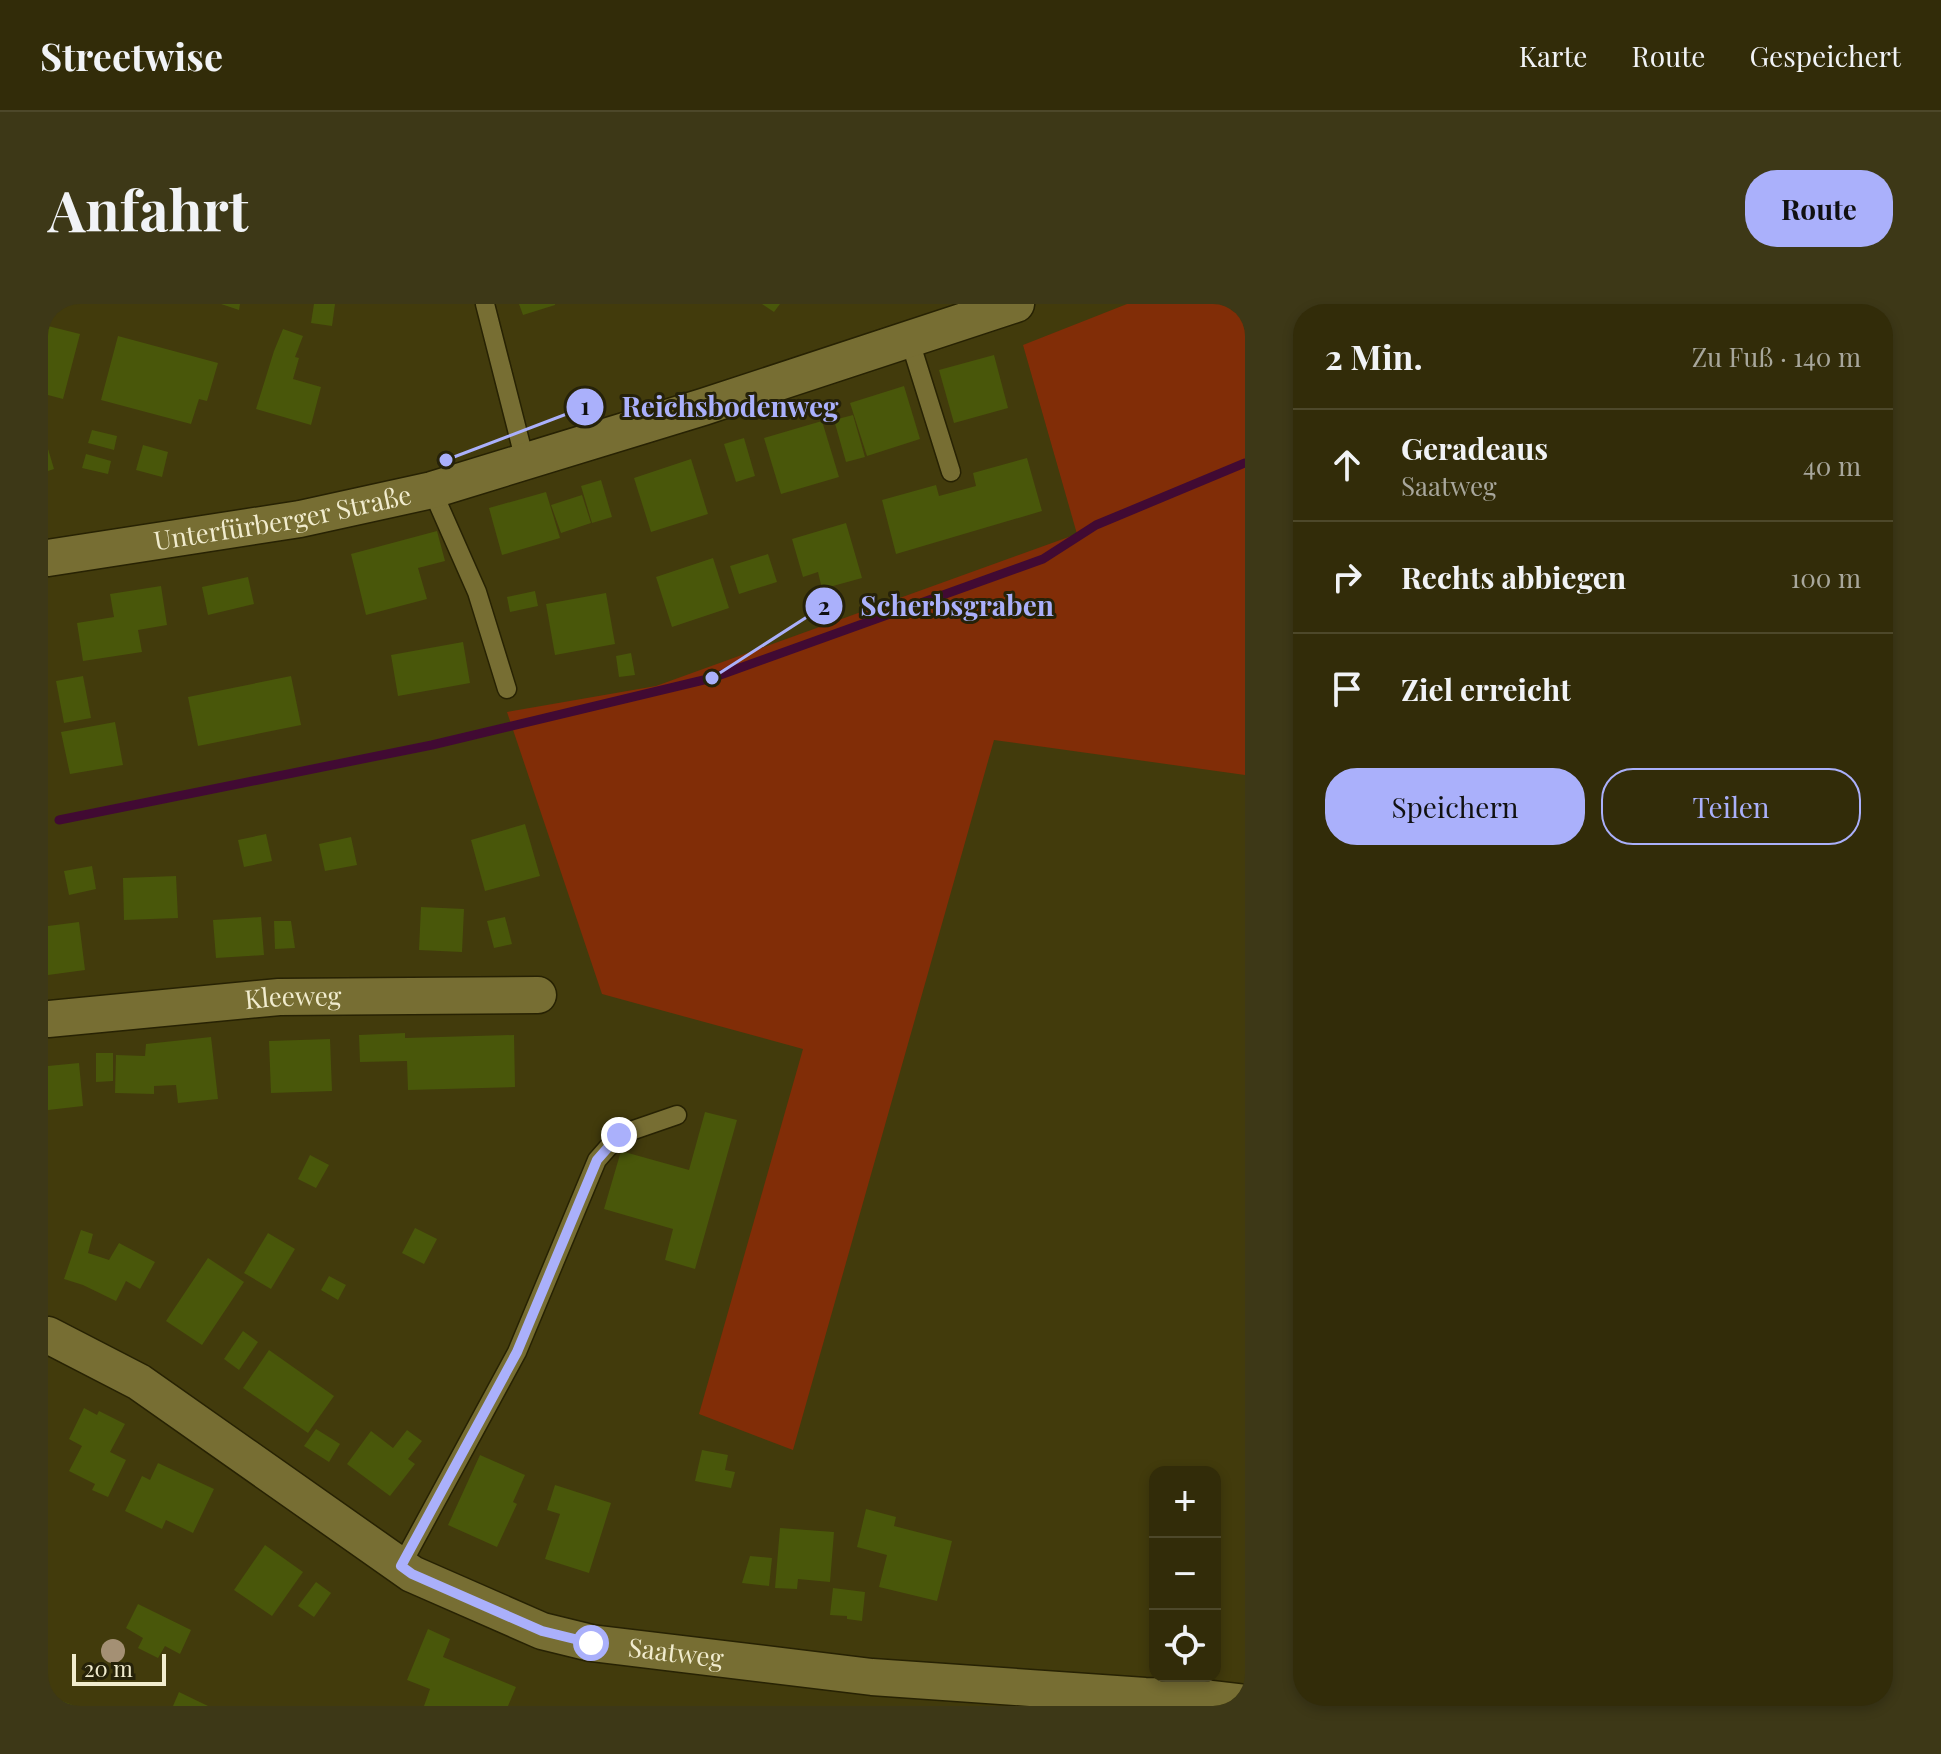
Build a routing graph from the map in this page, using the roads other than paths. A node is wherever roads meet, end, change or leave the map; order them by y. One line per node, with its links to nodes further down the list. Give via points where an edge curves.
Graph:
1 (485, 304): 4 (lane)
2 (1016, 304): 3 (street, Unterfürberger Straße)
3 (909, 338): 4 (street, Unterfürberger Straße); 5 (lane)
4 (525, 461): 6 (street, Unterfürberger Straße)
5 (951, 472)
6 (432, 490): 7 (street, Unterfürberger Straße, via 300,519); 8 (lane, via 477,592)
7 (48, 558)
8 (507, 689)
9 (538, 995): 10 (street, Kleeweg, via 279,997)
10 (48, 1019)
11 (677, 1115): 13 (lane, via 619,1135 597,1160 517,1352)
12 (48, 1335): 13 (street, Saatweg, via 139,1382)
13 (401, 1566): 14 (street, Saatweg, via 542,1631 591,1643 872,1677)
14 (1245, 1703)

